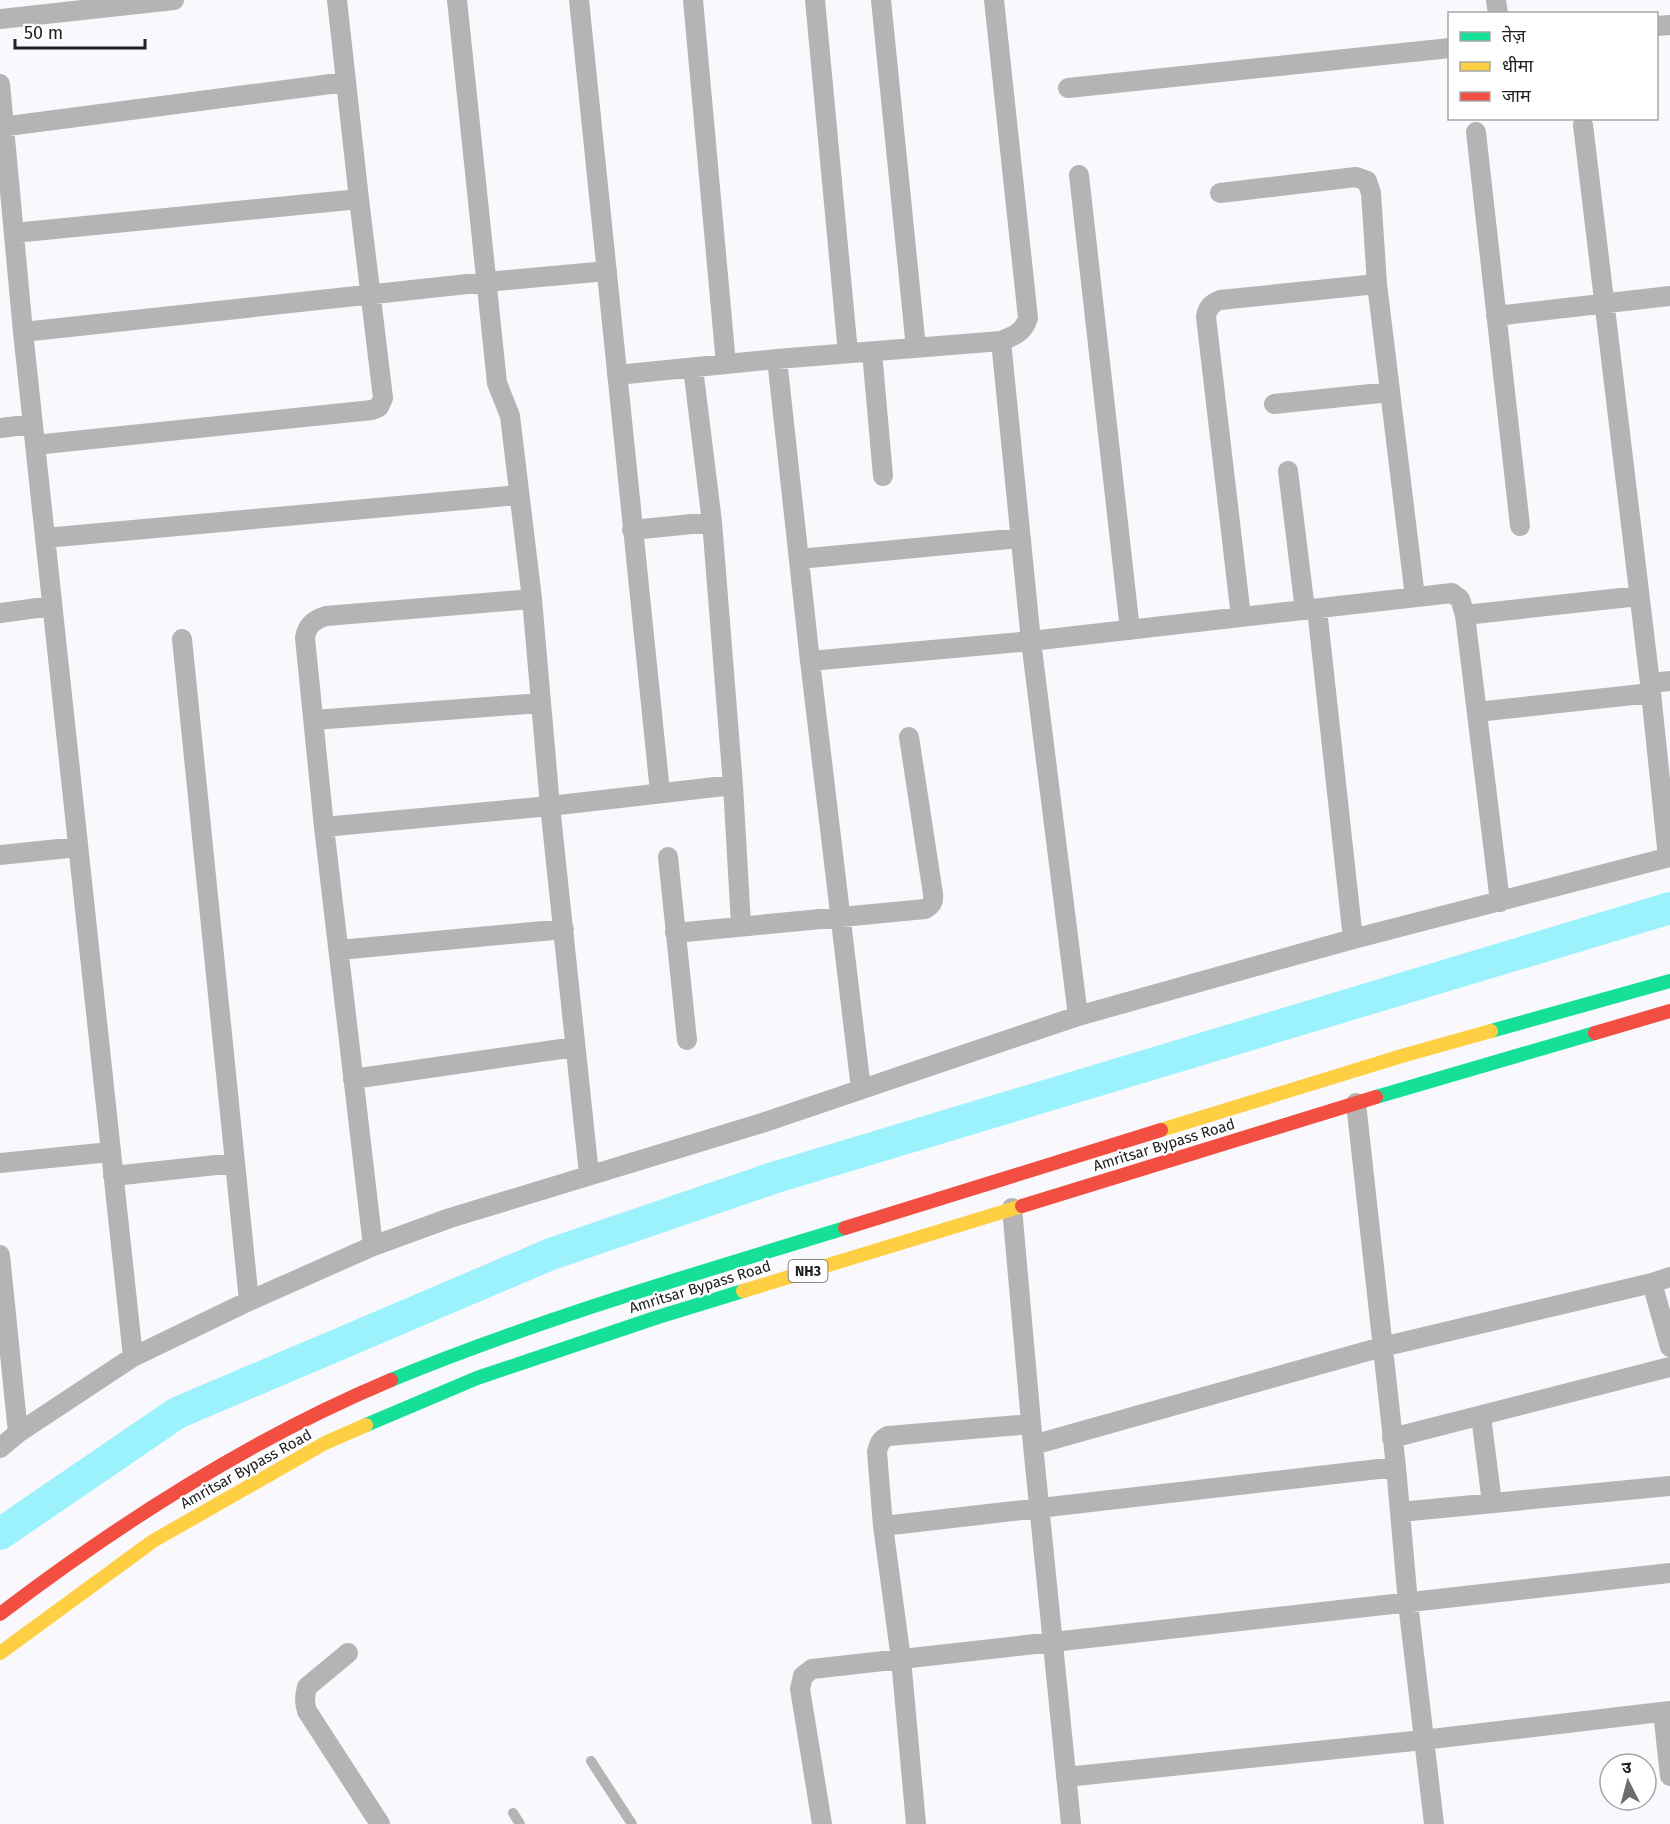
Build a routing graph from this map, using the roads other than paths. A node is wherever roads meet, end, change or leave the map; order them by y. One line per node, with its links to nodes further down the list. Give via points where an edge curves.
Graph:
1 (174, 0): 9 (street)
2 (337, 0): 11 (street)
3 (457, 0): 22 (street)
4 (579, 0): 21 (street)
5 (693, 0): 34 (street)
6 (815, 0): 32 (street)
7 (881, 0): 30 (street)
8 (994, 0): 29 (street, via 1028,318 1022,330)
9 (0, 19)
10 (1448, 48): 13 (street)
11 (346, 82): 15 (street); 19 (street)
12 (0, 84): 15 (street)
13 (1068, 88)
14 (1583, 125): 26 (street)
15 (2, 127): 20 (street)
16 (1476, 132): 27 (street)
17 (1079, 176): 59 (street)
18 (1220, 193): 23 (street, via 1362,178 1371,193)
19 (359, 199): 20 (street); 24 (street)
20 (14, 233): 28 (street)
21 (607, 271): 22 (street); 36 (street)
22 (486, 282): 24 (street); 44 (street, via 497,383 510,416)
23 (1377, 284): 37 (street); 58 (street, via 1220,300 1207,311)
24 (370, 295): 28 (street); 41 (street, via 383,398 376,409)
25 (1670, 296): 26 (street)
26 (1603, 303): 27 (street); 51 (street)
27 (1496, 316): 46 (street)
28 (23, 332): 39 (street)
29 (1000, 341): 30 (street); 49 (street)
30 (916, 348): 31 (street)
31 (872, 352): 32 (street); 43 (street)
32 (848, 353): 33 (street)
33 (777, 359): 34 (street); 50 (street)
34 (726, 364): 35 (street)
35 (693, 368): 36 (street); 45 (street)
36 (616, 375): 47 (street)
37 (1390, 392): 38 (street); 52 (street)
38 (1274, 404)
39 (33, 424): 40 (street); 41 (street)
40 (0, 428)
41 (35, 445): 48 (street)
42 (1288, 471): 55 (street)
43 (884, 476)
44 (519, 495): 48 (street); 53 (street)
45 (712, 522): 47 (street); 69 (street)
46 (1520, 526)
47 (632, 530): 70 (street)
48 (45, 538): 54 (street)
49 (1021, 538): 50 (street); 61 (street)
50 (799, 558): 62 (street)
51 (1639, 596): 57 (street); 64 (street)
52 (1415, 597): 55 (street); 57 (street, via 1452,593 1460,599)
53 (532, 599): 65 (street); 67 (street, via 326,616 316,620 306,630 305,638)
54 (52, 606): 56 (street); 73 (street)
55 (1311, 610): 58 (street); 82 (street)
56 (0, 613)
57 (1465, 615): 66 (street)
58 (1240, 617): 59 (street)
59 (1130, 630): 61 (street)
60 (182, 639): 94 (street)
61 (1031, 641): 62 (street); 86 (street)
62 (810, 661): 78 (street)
63 (1670, 681): 64 (street)
64 (1650, 688): 66 (street); 76 (street)
65 (541, 703): 67 (street); 71 (street)
66 (1477, 712): 77 (street)
67 (314, 720): 72 (street)
68 (909, 737): 78 (street, via 932,904 925,909)
69 (733, 785): 70 (street); 79 (street)
70 (660, 792): 71 (street)
71 (550, 806): 72 (street); 80 (street)
72 (324, 826): 83 (street)
73 (78, 847): 74 (street); 92 (street)
74 (0, 855)
75 (668, 857): 81 (street)
76 (1669, 857): 77 (street)
77 (1500, 902): 82 (street)
78 (840, 917): 79 (street); 90 (street)
79 (741, 926): 81 (street)
80 (564, 929): 83 (street); 88 (street)
81 (675, 933): 87 (street)
82 (1353, 939): 86 (street)
83 (339, 950): 89 (street)
84 (1670, 981): 120 (highway, Amritsar Bypass Road / NH3, via 1405,1055 572,1312 440,1360 346,1400 228,1461 129,1520)
85 (1670, 1011): 91 (highway, Amritsar Bypass Road / NH3)
86 (1078, 1016): 90 (street)
87 (687, 1040)
88 (575, 1047): 89 (street); 95 (street)
89 (353, 1079): 98 (street)
90 (861, 1089): 95 (street)
91 (1356, 1103): 97 (highway, Amritsar Bypass Road / NH3); 102 (street)
92 (111, 1152): 93 (street); 96 (street)
93 (0, 1163)
94 (234, 1163): 96 (street); 101 (street)
95 (589, 1174): 98 (street)
96 (113, 1176): 104 (street)
97 (1012, 1208): 107 (street); 122 (highway, Amritsar Bypass Road / NH3, via 658,1317 477,1378 399,1410 325,1443 153,1541)
98 (373, 1246): 101 (street)
99 (0, 1256): 108 (street)
100 (1663, 1282): 102 (street); 103 (street)
101 (249, 1301): 104 (street)
102 (1382, 1347): 109 (street); 110 (street)
103 (1670, 1347)
104 (133, 1357): 108 (street)
105 (1670, 1367): 106 (street)
106 (1481, 1416): 109 (street); 114 (street)
107 (1031, 1424): 110 (street); 117 (street, via 882,1439 877,1452)
108 (18, 1433): 111 (street)
109 (1392, 1438): 112 (street)
110 (1033, 1445): 115 (street)
111 (0, 1448)
112 (1396, 1467): 115 (street); 116 (street)
113 (1670, 1486): 114 (street)
114 (1492, 1503): 116 (street)
115 (1041, 1508): 117 (street); 121 (street)
116 (1400, 1512): 119 (street)
117 (883, 1526): 124 (street)
118 (1670, 1573): 119 (street)
119 (1408, 1603): 121 (street); 126 (street)
120 (0, 1614)
121 (1054, 1641): 124 (street); 129 (street)
122 (0, 1653)
123 (348, 1653): 131 (street, via 307,1687 305,1705)
124 (901, 1659): 134 (street, via 812,1669 803,1676 800,1689); 135 (street)
125 (1666, 1712): 126 (street); 128 (street)
126 (1423, 1740): 129 (street); 137 (street)
127 (591, 1761): 133 (lane)
128 (1670, 1776)
129 (1066, 1777): 136 (street)
130 (513, 1813): 132 (lane)
131 (380, 1824)
132 (520, 1824)
133 (632, 1824)
134 (822, 1824)
135 (916, 1824)
136 (1071, 1824)
137 (1434, 1824)

